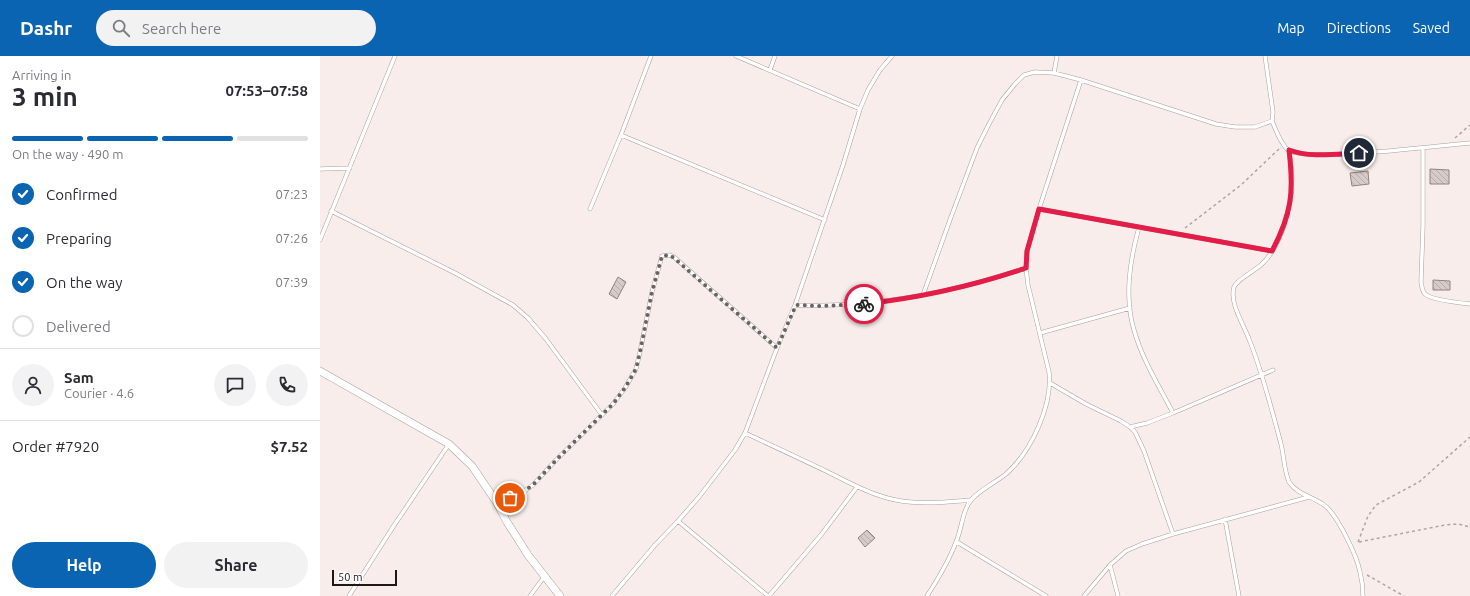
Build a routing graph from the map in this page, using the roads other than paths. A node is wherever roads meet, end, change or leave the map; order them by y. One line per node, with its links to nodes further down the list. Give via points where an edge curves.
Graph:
1 (395, 56): 17 (lane)
2 (651, 56): 13 (lane)
3 (736, 56): 8 (lane)
4 (775, 56): 8 (lane)
5 (892, 56): 11 (lane, via 880,70)
6 (1058, 56): 9 (lane)
7 (1266, 56): 12 (lane)
8 (770, 70): 11 (lane)
9 (1054, 73): 10 (lane); 27 (lane, via 1036,72 1024,75 1002,100 977,148)
10 (1081, 80): 12 (lane, via 1216,124 1255,127); 20 (lane)
11 (860, 109): 22 (lane)
12 (1272, 121): 16 (lane)
13 (621, 135): 19 (lane); 22 (lane)
14 (1470, 143): 15 (lane)
15 (1423, 148): 16 (lane, via 1330,154 1298,153); 28 (lane, via 1422,289 1427,296)
16 (1289, 150): 25 (lane, via 1291,200 1286,221)
17 (350, 168): 18 (lane); 21 (lane)
18 (320, 169)
19 (590, 209)
20 (1039, 209): 23 (lane); 26 (lane, via 1027,251)
21 (331, 212): 24 (lane); 38 (lane, via 513,305 546,339)
22 (825, 220): 29 (lane)
23 (1139, 227): 25 (lane); 30 (lane, via 1129,276)
24 (320, 240)
25 (1272, 251): 35 (lane, via 1265,262 1236,283 1233,292)
26 (1026, 268): 27 (lane, via 979,283); 31 (lane)
27 (923, 295): 29 (lane, via 855,305)
28 (1470, 304)
29 (796, 305): 32 (lane)
30 (1130, 308): 31 (lane); 37 (lane, via 1134,330 1144,357)
31 (1040, 333): 36 (lane)
32 (777, 348): 38 (lane, via 674,258 670,255 662,256 636,369 625,388); 40 (lane)
33 (1273, 370): 35 (lane)
34 (320, 371): 41 (street)
35 (1261, 375): 37 (lane); 43 (lane, via 1279,436 1286,476 1293,488)
36 (1050, 383): 39 (lane); 44 (lane, via 1036,433 1028,448 1008,472)
37 (1173, 413): 39 (lane)
38 (602, 415): 45 (lane, via 533,485)
39 (1130, 427): 48 (lane, via 1139,438)
40 (745, 433): 42 (lane); 47 (lane, via 736,450)
41 (449, 444): 45 (street, via 472,466); 52 (lane)
42 (857, 487): 44 (lane, via 897,500 935,503); 56 (lane, via 821,535)
43 (1308, 497): 46 (lane); 62 (lane, via 1330,509 1360,571)
44 (971, 500): 49 (lane)
45 (497, 503): 51 (street)
46 (1225, 519): 48 (lane); 61 (lane)
47 (678, 521): 55 (lane); 56 (lane)
48 (1173, 534): 50 (lane, via 1126,551)
49 (957, 542): 57 (lane); 58 (lane)
50 (1110, 565): 59 (lane); 60 (lane)
51 (544, 577): 53 (lane); 54 (street)
52 (349, 596)
53 (530, 596)
54 (560, 596)
55 (612, 596)
56 (768, 596)
57 (927, 596)
58 (1046, 596)
59 (1084, 596)
60 (1118, 596)
61 (1239, 596)
62 (1363, 596)

